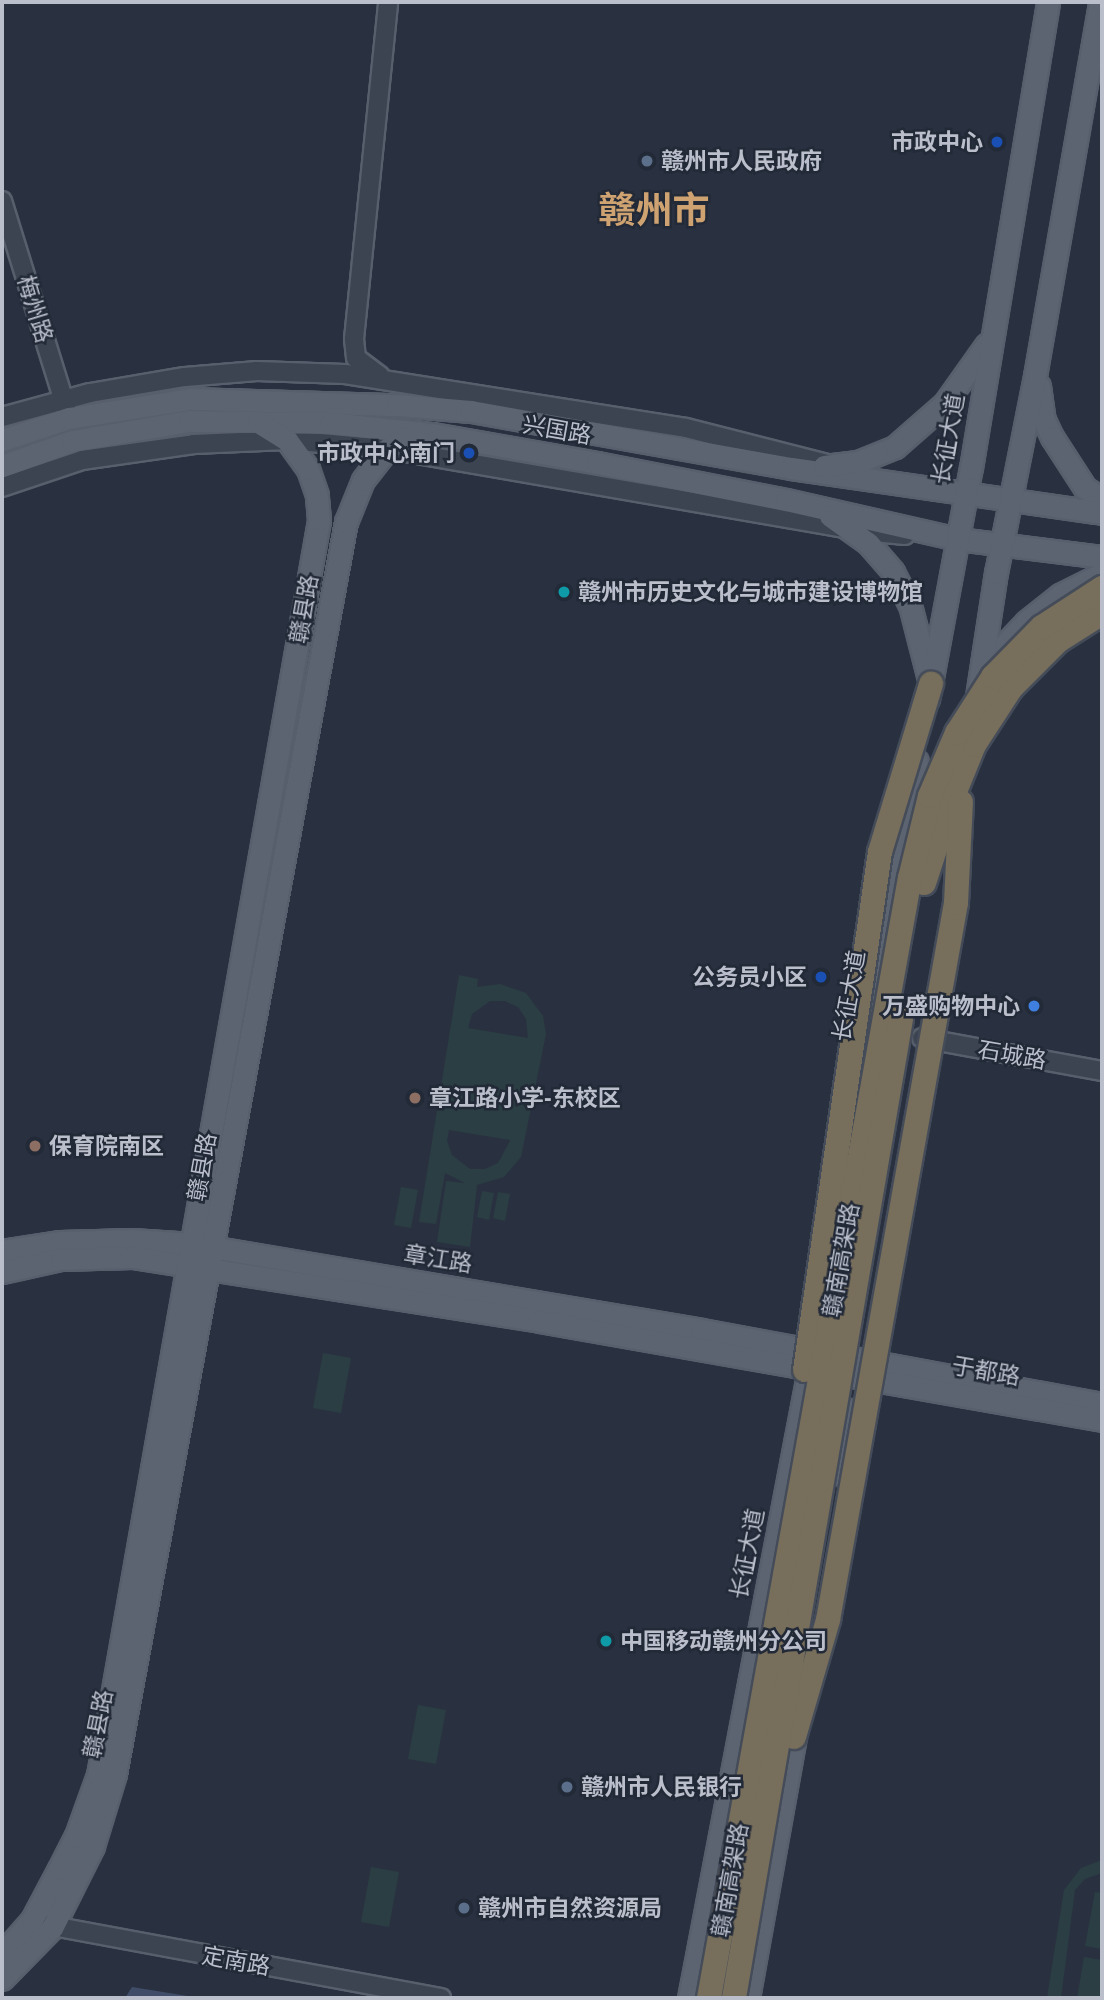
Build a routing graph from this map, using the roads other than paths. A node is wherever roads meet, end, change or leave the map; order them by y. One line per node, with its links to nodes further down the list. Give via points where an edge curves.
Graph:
1 (388, 2): 6 (street)
2 (1048, 2): 5 (main road, 长征大道)
3 (1100, 2): 7 (main road)
4 (2, 201): 10 (street, 梅州路)
5 (991, 338): 18 (main road, via 945,403 895,447); 21 (main road, 长征大道)
6 (354, 339): 8 (street, via 341,362); 9 (street, via 356,358)
7 (1039, 356): 22 (main road, via 1044,420 1074,474); 24 (main road)
8 (319, 374): 9 (street); 10 (street, via 257,371 185,377)
9 (387, 379): 18 (street, via 686,428)
10 (66, 409): 11 (street); 14 (main road, 兴国路); 19 (main road, 兴国路, via 190,399 397,404 471,411)
11 (2, 417)
12 (258, 422): 13 (main road, 兴国路); 15 (main road, 赣县路); 17 (main road, 兴国路, via 189,421 85,438)
13 (418, 432): 16 (main road, 赣县路); 23 (main road, 兴国路)
14 (2, 440)
15 (287, 440): 16 (street); 20 (street, via 194,443 82,460); 38 (main road, 赣县路, via 308,469 319,520)
16 (387, 449): 26 (street); 39 (main road, 赣县路, via 363,480 346,522)
17 (2, 466)
18 (834, 466): 19 (main road); 21 (street)
19 (791, 468): 21 (main road, 兴国路)
20 (2, 487)
21 (965, 496): 24 (main road, 兴国路); 27 (main road, 长征大道)
22 (1102, 499)
23 (786, 500): 26 (main road, via 821,510); 27 (main road, 兴国路)
24 (1011, 501): 25 (main road, 兴国路); 28 (main road)
25 (1102, 513)
26 (854, 530): 27 (street); 33 (main road, via 881,557 902,588)
27 (958, 540): 28 (main road, 兴国路); 33 (main road, 长征大道)
28 (1001, 547): 29 (main road, 兴国路); 34 (main road)
29 (1102, 557)
30 (1102, 574): 34 (main road, via 1060,595 1026,622 997,653)
31 (1102, 587): 48 (highway, 赣南高架路, bridge, via 1042,626 993,677 957,733 930,796 910,878)
32 (1102, 613): 49 (highway, 赣南高架路, bridge, via 1058,641 1011,688 974,745 924,882)
33 (931, 684): 44 (main road, 长征大道); 48 (highway, bridge, via 880,852 813,1301)
34 (978, 687): 35 (main road)
35 (961, 802): 36 (main road); 49 (highway, bridge, via 956,903 828,1620)
36 (922, 1038): 37 (street, 石城路); 45 (main road)
37 (1102, 1071)
38 (193, 1244): 39 (main road, 章江路); 40 (main road, 章江路, via 60,1242); 41 (main road, 赣县路)
39 (214, 1248): 42 (main road, 赣县路); 44 (main road, 章江路)
40 (2, 1251)
41 (187, 1266): 42 (main road, 章江路); 43 (main road, 章江路, via 132,1257 61,1259); 50 (main road, 赣县路, via 98,1775)
42 (210, 1271): 44 (main road, 章江路); 50 (main road, 赣县路, via 115,1774 93,1846)
43 (2, 1272)
44 (811, 1360): 45 (main road, 章江路); 53 (main road, 长征大道)
45 (861, 1369): 46 (main road, 于都路); 47 (main road, 于都路); 54 (main road, via 818,1628)
46 (1102, 1404)
47 (1102, 1420)
48 (771, 1648): 53 (highway, 赣南高架路, bridge)
49 (760, 1856): 54 (highway, 赣南高架路, bridge)
50 (42, 1924): 51 (main road); 52 (main road); 55 (street, 定南路)
51 (2, 1954)
52 (2, 1979)
53 (692, 1996)
54 (746, 1996)
55 (441, 1998)

